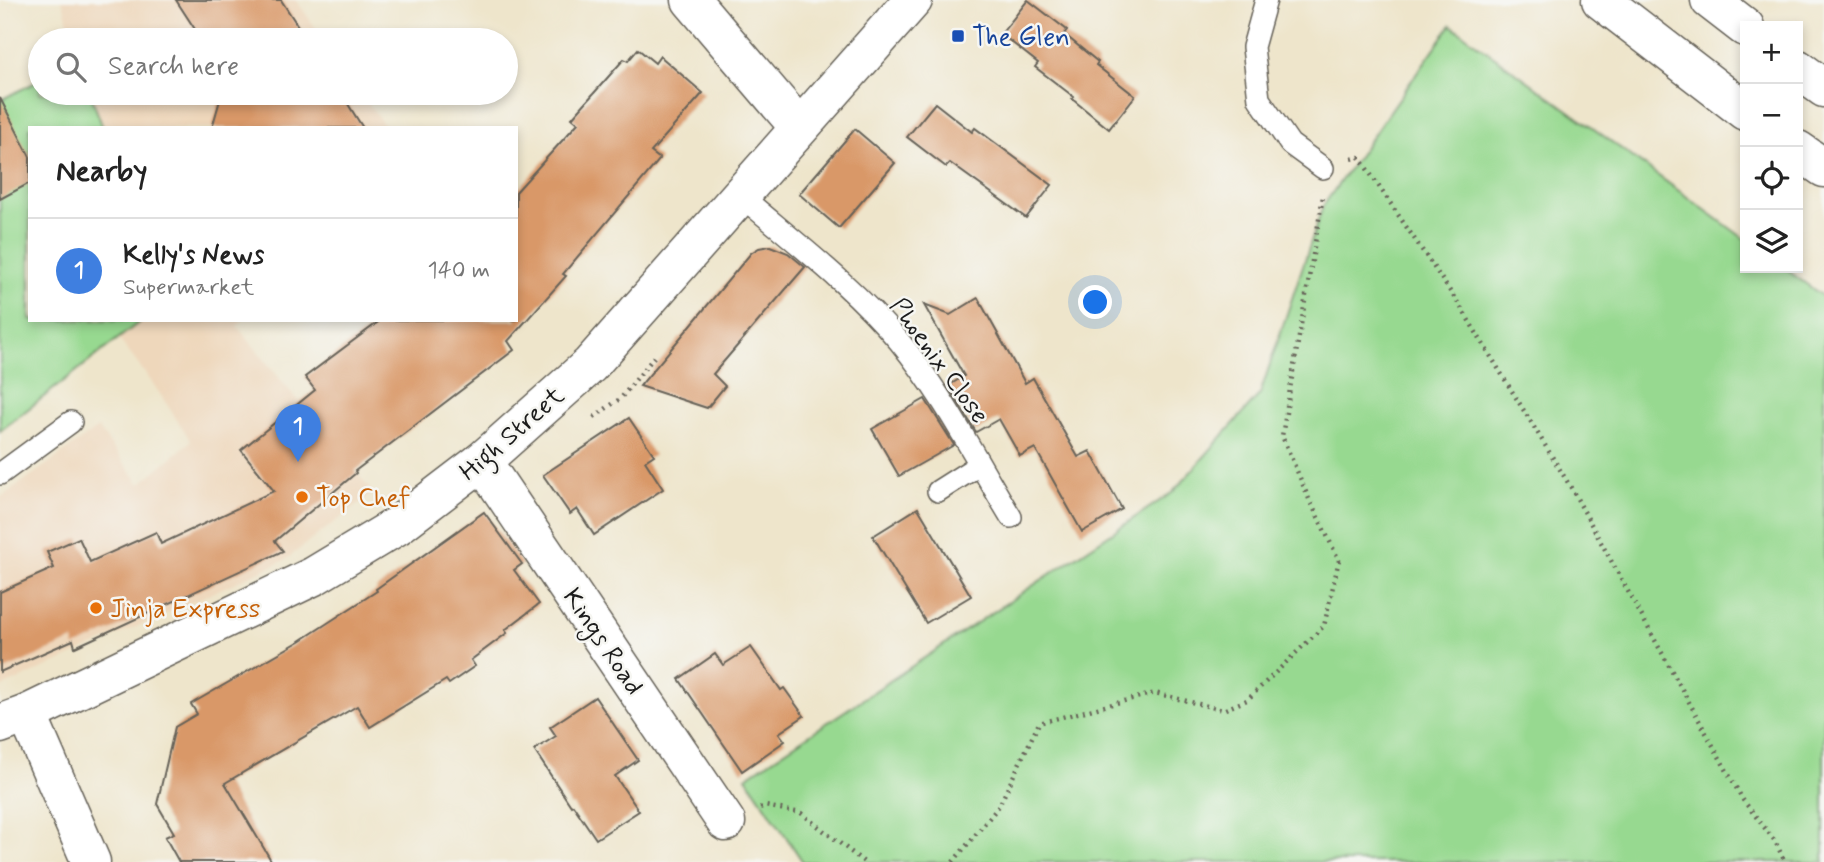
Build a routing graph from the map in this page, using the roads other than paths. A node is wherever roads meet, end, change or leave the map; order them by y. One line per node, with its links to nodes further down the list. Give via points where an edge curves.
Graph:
1 (691, 0): 10 (main road)
2 (913, 0): 10 (main road, High Street)
3 (1266, 0): 13 (lane, via 1254,47 1259,99 1290,144)
4 (1601, 0): 9 (main road)
5 (1710, 0): 6 (main road)
6 (1740, 23)
7 (1803, 73): 8 (main road)
8 (1824, 88)
9 (1740, 107)
10 (799, 127): 14 (main road, High Street)
11 (1803, 153): 12 (main road)
12 (1824, 168)
13 (1323, 169)
14 (741, 197): 16 (main road, High Street, via 590,365); 17 (lane, Phoenix Close, via 855,294 900,342)
15 (71, 422): 18 (lane)
16 (482, 461): 21 (main road, High Street, via 397,526 314,576); 22 (main road, Kings Road)
17 (979, 465): 19 (lane); 20 (lane, Phoenix Close)
18 (0, 474)
19 (938, 491)
20 (1011, 517)
21 (14, 719): 23 (main road)
22 (738, 817)
23 (90, 862)

